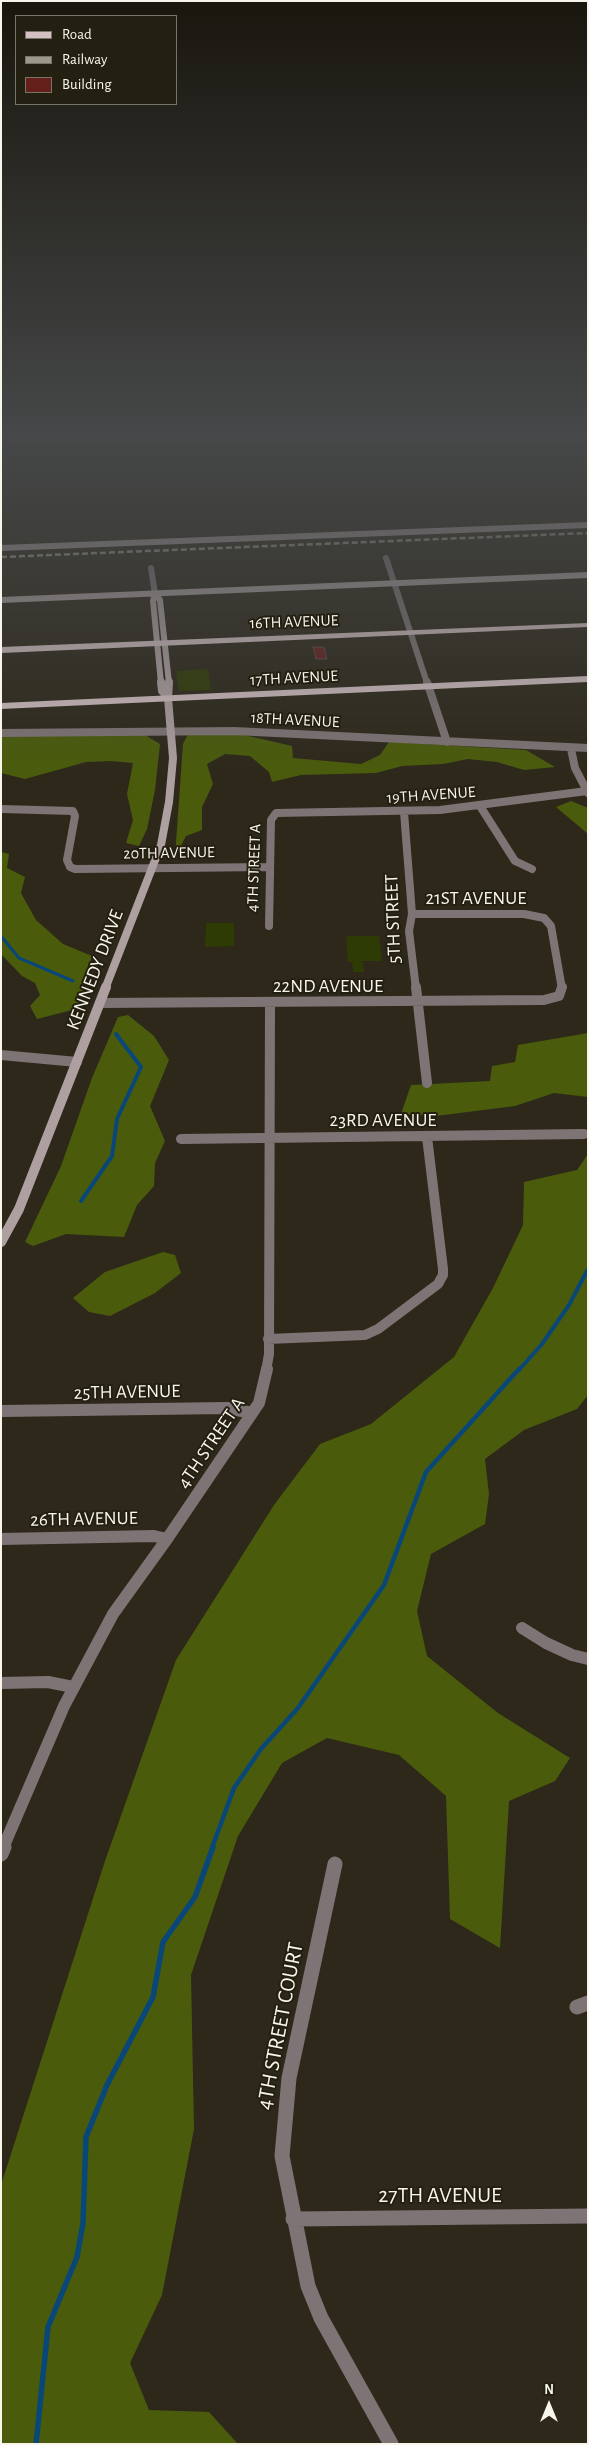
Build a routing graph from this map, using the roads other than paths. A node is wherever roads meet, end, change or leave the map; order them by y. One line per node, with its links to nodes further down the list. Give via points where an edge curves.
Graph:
1 (386, 558): 4 (street)
2 (151, 568): 5 (street, KENNEDY DRIVE)
3 (588, 576): 4 (street)
4 (394, 584): 5 (street); 8 (street)
5 (155, 594): 6 (street); 9 (street, KENNEDY DRIVE, via 153,600)
6 (1, 600)
7 (588, 625): 8 (main road, 16TH AVENUE)
8 (412, 632): 9 (main road, 16TH AVENUE); 12 (street)
9 (161, 643): 10 (main road, 16TH AVENUE); 13 (street, KENNEDY DRIVE, via 162,691)
10 (1, 650)
11 (588, 680): 12 (main road, 17TH AVENUE)
12 (429, 687): 13 (main road, 17TH AVENUE); 17 (street)
13 (168, 698): 14 (main road, 17TH AVENUE); 15 (street, KENNEDY DRIVE)
14 (1, 706)
15 (172, 732): 16 (street, 18TH AVENUE); 17 (street, 18TH AVENUE, via 278,732); 26 (street, KENNEDY DRIVE, via 169,802)
16 (1, 733)
17 (447, 742): 19 (street, 18TH AVENUE)
18 (588, 748): 19 (street, 18TH AVENUE)
19 (571, 749): 20 (street, via 575,768)
20 (587, 792): 21 (street, 19TH AVENUE)
21 (480, 806): 23 (street, 19TH AVENUE); 27 (street, via 515,861)
22 (1, 809): 26 (street, 20TH AVENUE, via 73,811 75,816 67,860 70,867)
23 (404, 812): 24 (street, 19TH AVENUE); 28 (street, 5TH STREET)
24 (276, 813): 25 (street, 4TH STREET A, via 271,820)
25 (270, 867): 26 (street, 20TH AVENUE); 29 (street, 4TH STREET A)
26 (153, 868): 32 (street, KENNEDY DRIVE)
27 (532, 869)
28 (412, 914): 30 (street, 21ST AVENUE, via 541,916 551,926 562,990); 31 (street, 5TH STREET, via 408,931)
29 (269, 926)
30 (556, 998): 31 (street, 22ND AVENUE)
31 (416, 1001): 33 (street, 22ND AVENUE); 36 (street, 5TH STREET)
32 (100, 1002): 33 (street, 22ND AVENUE); 35 (street, KENNEDY DRIVE)
33 (270, 1002): 39 (street, 4TH STREET A)
34 (1, 1055): 35 (street)
35 (77, 1062): 41 (street, KENNEDY DRIVE, via 22,1200)
36 (428, 1084)
37 (584, 1134): 38 (street, 23RD AVENUE)
38 (427, 1137): 39 (street, 23RD AVENUE); 42 (street, via 443,1275 438,1284 372,1332)
39 (270, 1138): 40 (street, 23RD AVENUE); 42 (street, 4TH STREET A)
40 (181, 1139)
41 (1, 1242)
42 (268, 1339): 44 (street, 4TH STREET A, via 266,1384)
43 (1, 1411): 44 (street, 25TH AVENUE, via 227,1408)
44 (252, 1413): 45 (street, 4TH STREET A)
45 (167, 1538): 46 (street, 26TH AVENUE); 50 (street, 4TH STREET A, via 113,1614)
46 (1, 1539)
47 (522, 1628): 48 (street, via 555,1647)
48 (588, 1660)
49 (1, 1683): 50 (street, via 48,1682)
50 (73, 1687): 51 (street, 4TH STREET A)
51 (1, 1854)
52 (335, 1864): 54 (street, 4TH STREET COURT, via 289,2078 282,2156)
53 (588, 2216): 54 (street, 27TH AVENUE)
54 (292, 2219): 55 (street, 4TH STREET COURT, via 308,2286 321,2318)
55 (391, 2444)

